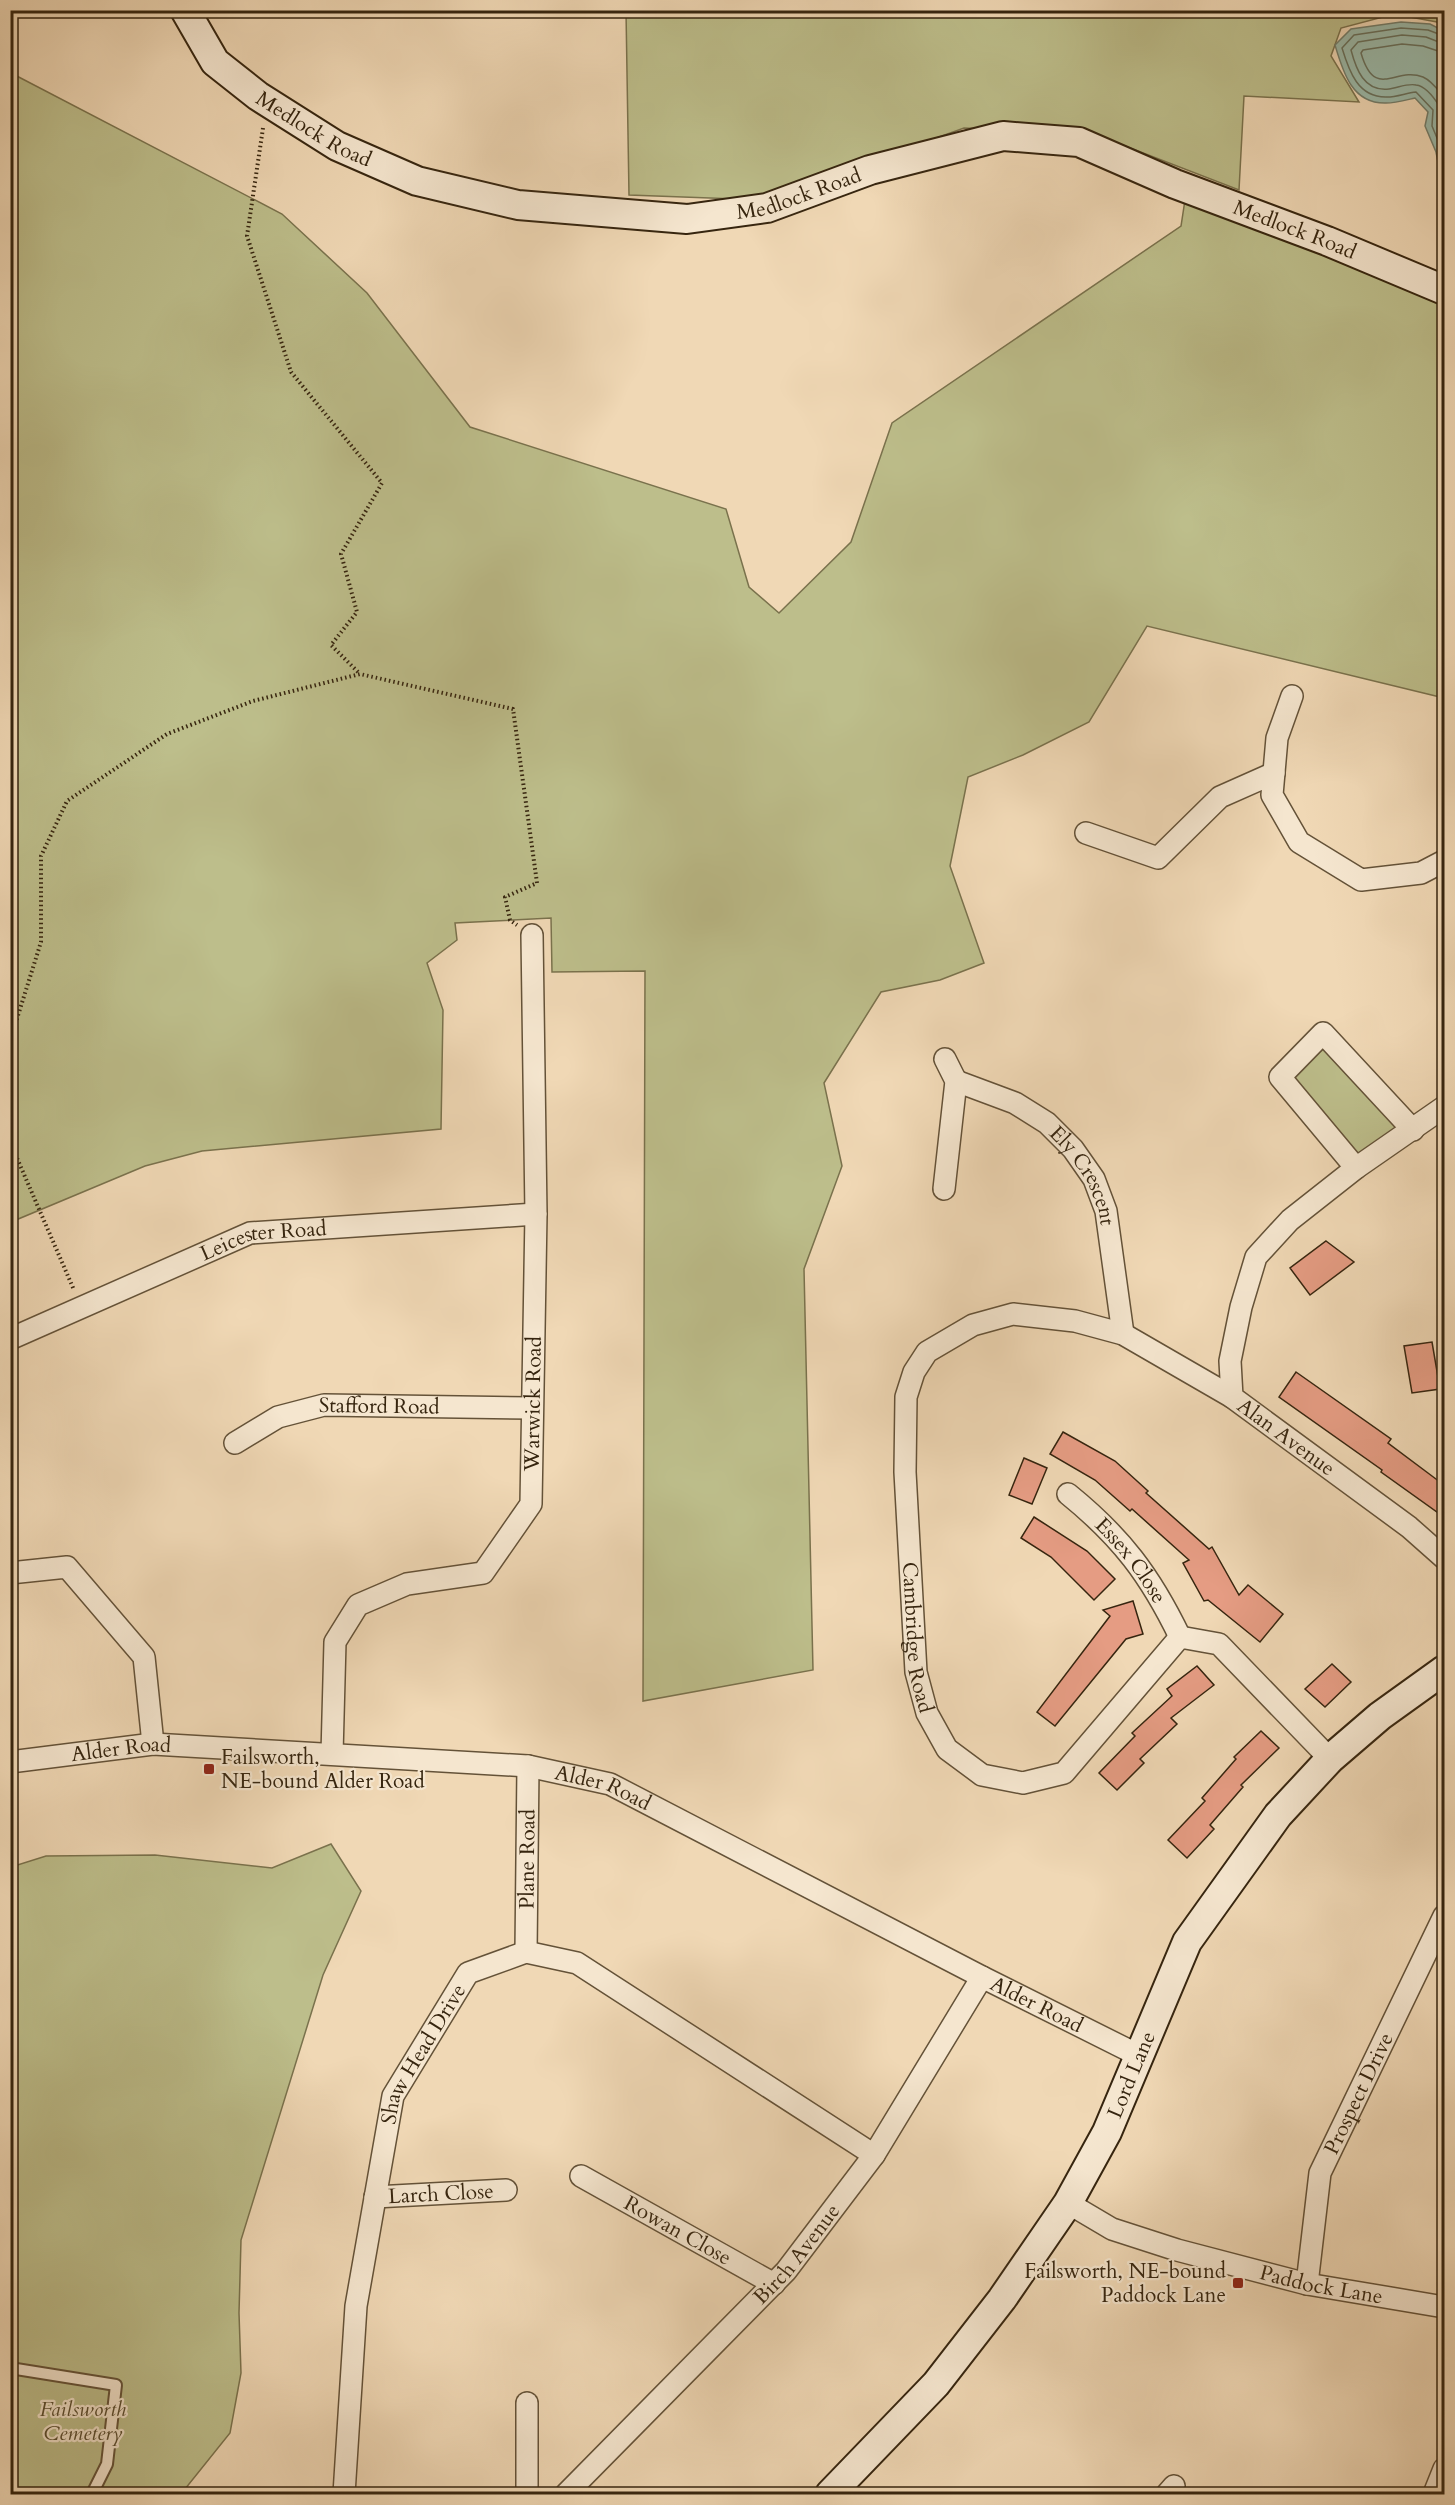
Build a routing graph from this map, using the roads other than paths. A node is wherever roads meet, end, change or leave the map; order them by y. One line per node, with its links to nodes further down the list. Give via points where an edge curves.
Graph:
1 (185, 10): 2 (street, Medlock Road, via 215,62 337,146 417,181 518,205 687,219 767,208 870,170 1002,136 1079,142 1174,184)
2 (1444, 290)
3 (1292, 696): 4 (street, via 1277,738)
4 (1274, 773): 5 (street, via 1220,797 1158,858); 6 (street, via 1272,795 1299,842 1361,880 1421,873)
5 (1086, 833)
6 (1444, 861)
7 (532, 935): 14 (street, Warwick Road)
8 (945, 1059): 9 (street)
9 (956, 1081): 13 (street); 15 (street, Ely Crescent, via 1015,1104 1047,1123 1073,1149 1094,1179 1106,1211)
10 (1444, 1107): 11 (street, Alan Avenue)
11 (1413, 1130): 12 (street, Alan Avenue); 12 (street, via 1323,1034 1280,1077)
12 (1356, 1168): 17 (street, Alan Avenue, via 1290,1220 1256,1257 1230,1361)
13 (944, 1189)
14 (536, 1214): 16 (street, Leicester Road, via 250,1233); 18 (street, Warwick Road)
15 (1123, 1334): 17 (street, Cambridge Road); 23 (street, Cambridge Road, via 1076,1321 1013,1314 964,1330 927,1352 914,1372 906,1397 905,1472 916,1672 927,1713 947,1749 982,1775 1023,1783 1064,1773)
16 (10, 1339)
17 (1232, 1397): 21 (street, Alan Avenue, via 1409,1527)
18 (532, 1408): 19 (street, Stafford Road, via 324,1405 278,1417); 26 (street, Warwick Road, via 531,1504 483,1573 407,1584 358,1605 335,1642)
19 (235, 1443)
20 (1068, 1494): 23 (street, Essex Close, via 1101,1521 1137,1563)
21 (1444, 1558)
22 (10, 1573): 25 (street, via 68,1568 144,1657)
23 (1180, 1636): 27 (street, via 1219,1644)
24 (1444, 1670): 27 (street, Lord Lane, via 1380,1716)
25 (153, 1744): 26 (street, Alder Road); 28 (street, Alder Road)
26 (332, 1754): 29 (street, Alder Road)
27 (1330, 1759): 33 (street, Lord Lane, via 1278,1815 1187,1942)
28 (10, 1762)
29 (528, 1766): 31 (street, Plane Road); 32 (street, Alder Road, via 610,1784)
30 (1444, 1916): 40 (street, Prospect Drive, via 1320,2173)
31 (526, 1952): 34 (street, via 577,1963); 37 (street, Shaw Head Drive, via 468,1973 393,2096)
32 (982, 1977): 33 (street, Alder Road); 34 (street, Birch Avenue)
33 (1138, 2055): 38 (street, Lord Lane, via 1107,2132)
34 (874, 2155): 39 (street, Birch Avenue)
35 (581, 2176): 39 (street, Rowan Close)
36 (506, 2190): 37 (street, Larch Close)
37 (375, 2197): 46 (street, Shaw Head Drive, via 356,2306)
38 (1068, 2203): 40 (street, Paddock Lane, via 1112,2229); 49 (street, Lord Lane, via 1002,2299 936,2384)
39 (774, 2283): 48 (street, Birch Avenue)
40 (1308, 2284): 41 (street, Paddock Lane)
41 (1444, 2307)
42 (10, 2368): 45 (lane, via 116,2385 107,2464)
43 (527, 2403): 47 (street)
44 (1444, 2469): 50 (street)
45 (92, 2494)
46 (344, 2494)
47 (527, 2494)
48 (566, 2494)
49 (831, 2494)
50 (1434, 2494)

